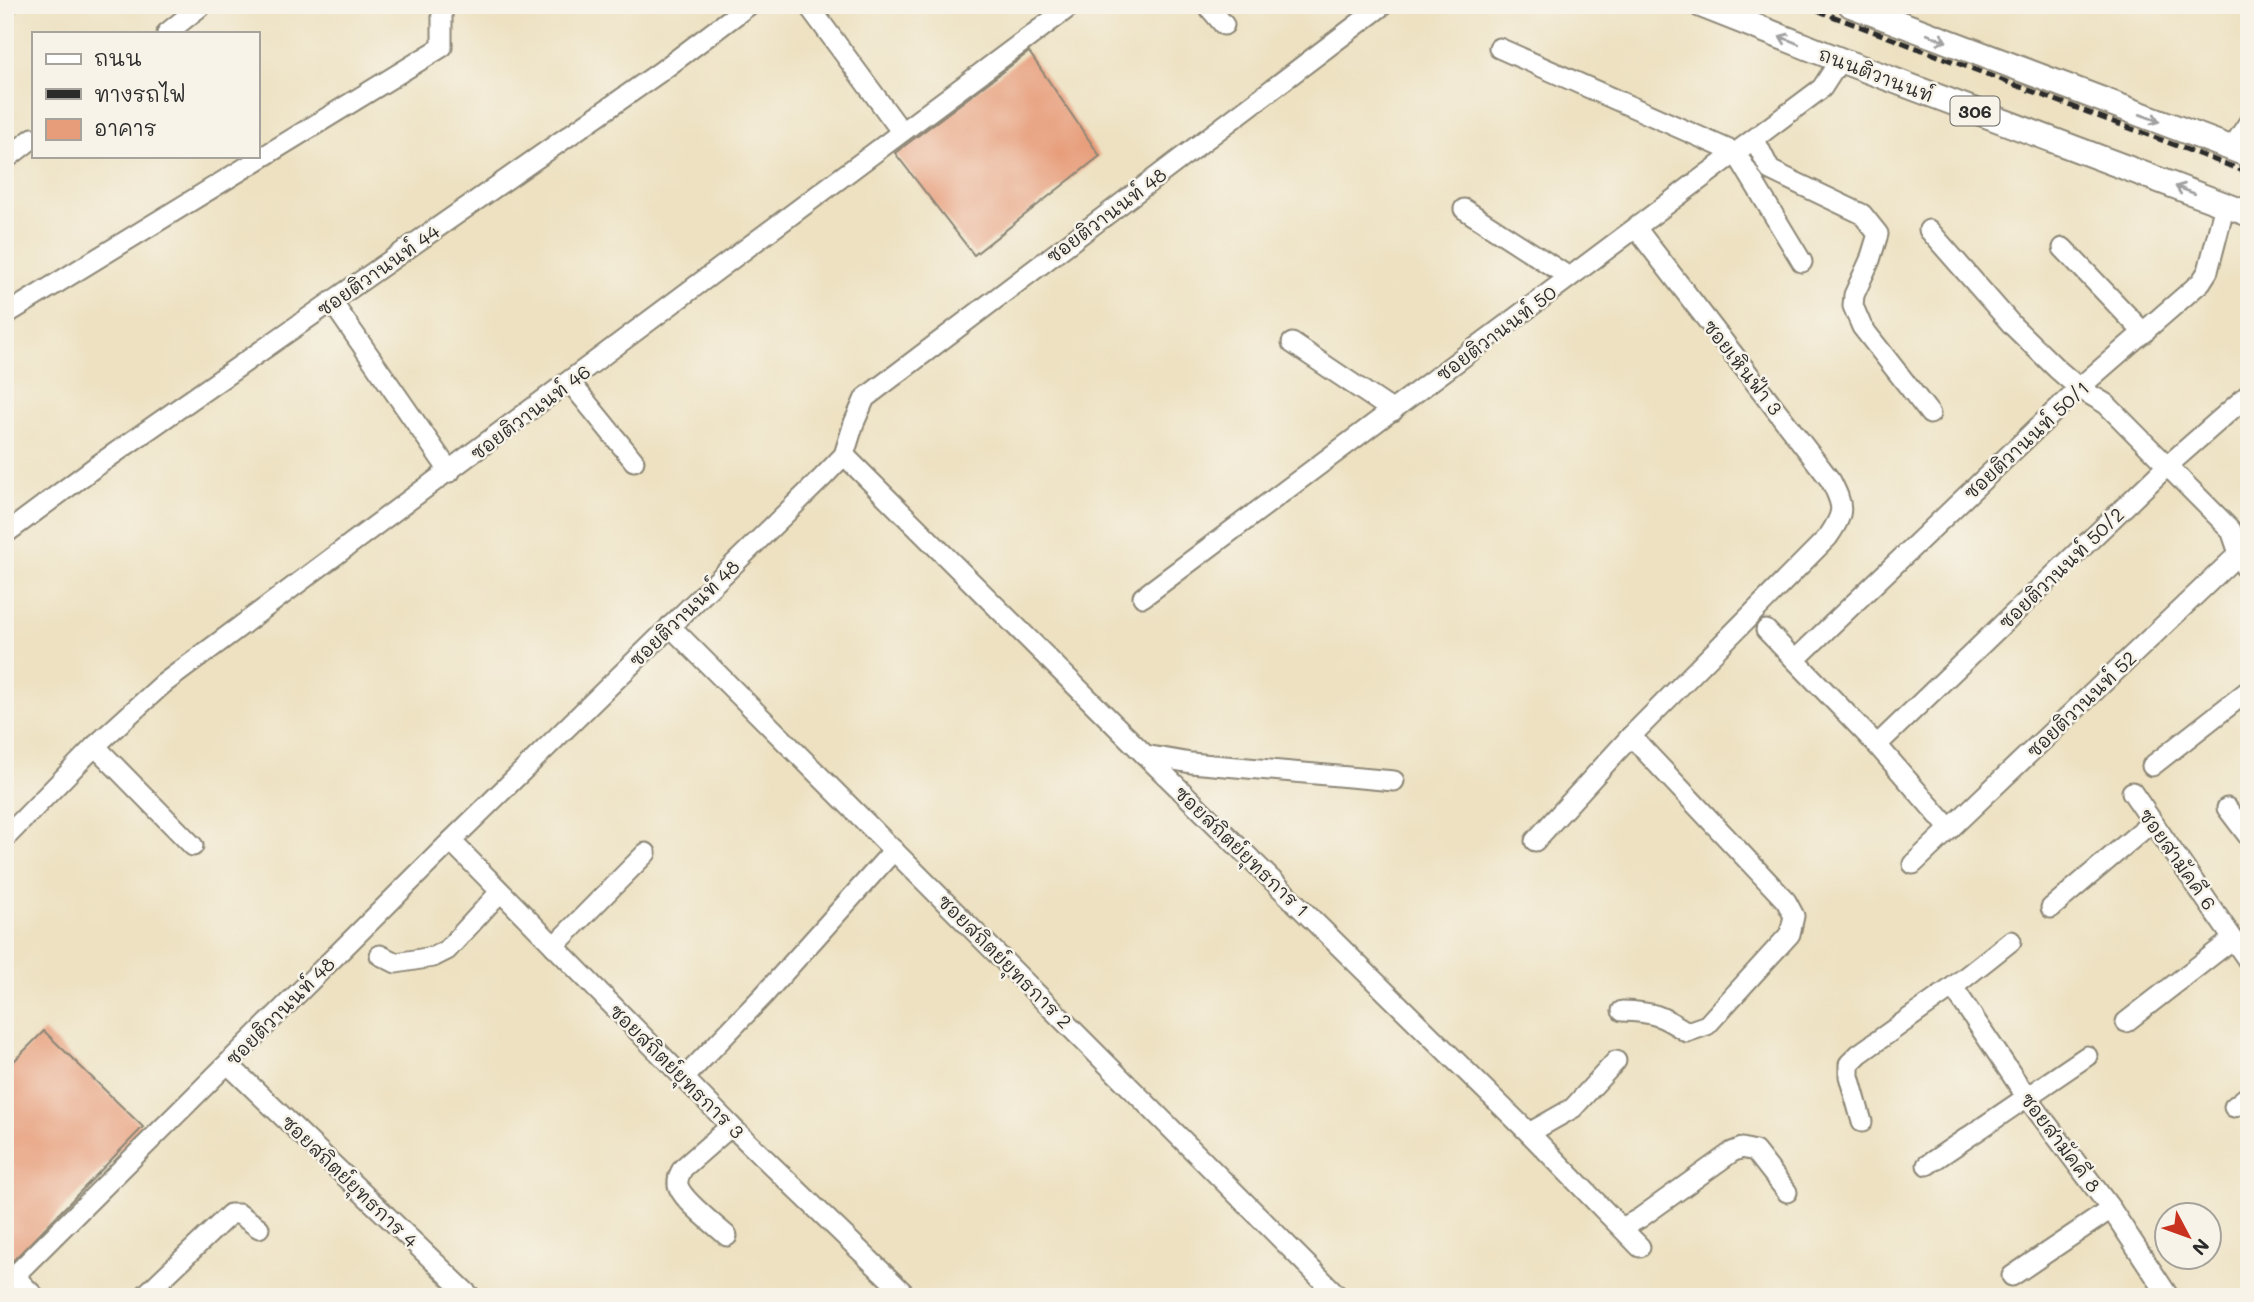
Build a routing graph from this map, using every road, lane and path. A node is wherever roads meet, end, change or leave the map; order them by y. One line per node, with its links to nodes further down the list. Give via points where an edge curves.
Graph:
1 (202, 5): 12 (street)
2 (442, 5): 31 (street, via 442,47)
3 (749, 5): 30 (street, ซอยติวานนท์ 44)
4 (808, 5): 16 (street)
5 (1072, 5): 16 (street, ซอยติวานนท์ 46)
6 (1207, 5): 11 (street)
7 (1383, 5): 39 (street, ซอยติวานนท์ 48, via 865,398)
8 (1701, 5): 14 (main road, ถนนติวานนท์ / 306, one-way to 8)
9 (1850, 5): 10 (main road)
10 (1881, 11): 19 (main road, one-way to 19)
11 (1224, 25)
12 (168, 32)
13 (1499, 48): 20 (street)
14 (1840, 60): 18 (street, ซอยติวานนท์ 50, via 1822,89); 22 (main road, ถนนติวานนท์ / 306, one-way to 14)
15 (2249, 122): 19 (street)
16 (901, 131): 34 (street, ซอยติวานนท์ 46)
17 (32, 139): 21 (street)
18 (1755, 140): 20 (street, ซอยติวานนท์ 50); 38 (street, via 1770,170 1862,214 1878,234 1853,306 1861,327)
19 (2240, 152)
20 (1736, 153): 25 (street, ซอยติวานนท์ 50); 28 (street)
21 (5, 160)
22 (2225, 205): 24 (main road, ถนนติวานนท์ / 306); 32 (street, ซอยติวานนท์ 50/1, via 2208,271)
23 (1464, 209): 29 (street)
24 (2249, 214)
25 (1636, 228): 29 (street, ซอยติวานนท์ 50); 51 (street, ซอยเหินฟ้า 3, via 1831,481 1842,510 1828,537)
26 (1928, 230): 35 (street, via 2013,326)
27 (2063, 248): 32 (street)
28 (1801, 262)
29 (1569, 277): 37 (street, ซอยติวานนท์ 50)
30 (332, 302): 42 (street); 43 (street, ซอยติวานนท์ 44)
31 (5, 316)
32 (2144, 333): 35 (street, ซอยติวานนท์ 50/1)
33 (1292, 343): 37 (street)
34 (570, 382): 40 (street); 42 (street, ซอยติวานนท์ 46)
35 (2080, 388): 41 (street, via 2106,404); 49 (street, ซอยติวานนท์ 50/1)
36 (2249, 394): 41 (street, ซอยติวานนท์ 50/2)
37 (1393, 411): 46 (street, ซอยติวานนท์ 50)
38 (1930, 415)
39 (844, 455): 47 (street, ซอยติวานนท์ 48); 54 (street, ซอยสถิตย์ยุทธการ 1)
40 (634, 461)
41 (2166, 467): 44 (street); 52 (street, ซอยติวานนท์ 50/2)
42 (450, 472): 53 (street, ซอยติวานนท์ 46, via 163,684)
43 (5, 534)
44 (2245, 548): 45 (street, via 2244,567); 60 (street, ซอยติวานนท์ 52)
45 (2249, 573)
46 (1143, 597)
47 (670, 626): 63 (street, ซอยติวานนท์ 48); 66 (street, ซอยสถิตย์ยุทธการ 2)
48 (1766, 630): 49 (street)
49 (1796, 659): 52 (street)
50 (2249, 690): 55 (street)
51 (1631, 736): 64 (street); 77 (street, via 1786,901 1794,916 1790,934 1707,1025 1687,1032 1649,1012)
52 (1877, 745): 60 (street)
53 (94, 746): 62 (street, ซอยติวานนท์ 46); 65 (street)
54 (1145, 755): 56 (street); 86 (street, ซอยสถิตย์ยุทธการ 1)
55 (2152, 766)
56 (1394, 781)
57 (2132, 792): 59 (street, ซอยสามัคคี 6)
58 (2227, 808): 61 (street)
59 (2152, 822): 70 (street); 71 (street, ซอยสามัคคี 6)
60 (1950, 829): 68 (street, ซอยติวานนท์ 52)
61 (2249, 837)
62 (5, 838)
63 (451, 841): 69 (street, ซอยสถิตย์ยุทธการ 3); 81 (street, ซอยติวานนท์ 48)
64 (1535, 841)
65 (193, 846)
66 (894, 850): 82 (street); 99 (street, ซอยสถิตย์ยุทธการ 2)
67 (646, 853): 73 (street)
68 (1913, 864)
69 (500, 892): 73 (street, ซอยสถิตย์ยุทธการ 3); 74 (street, via 447,950 396,963)
70 (2051, 908)
71 (2233, 939): 75 (street, ซอยสามัคคี 6); 78 (street)
72 (2011, 941): 76 (street)
73 (554, 946): 82 (street, ซอยสถิตย์ยุทธการ 3)
74 (380, 955)
75 (2247, 957)
76 (1953, 987): 83 (street, ซอยสามัคคี 8); 84 (street, via 1849,1064)
77 (1622, 1011)
78 (2126, 1022)
79 (2087, 1055): 83 (street)
80 (1616, 1061): 86 (street, via 1573,1108)
81 (228, 1064): 95 (street, ซอยติวานนท์ 48, via 19,1271 19,1281); 97 (street, ซอยสถิตย์ยุทธการ 4)
82 (684, 1078): 85 (street, ซอยสถิตย์ยุทธการ 3)
83 (2026, 1096): 87 (street); 89 (street, ซอยสามัคคี 8)
84 (1862, 1122)
85 (731, 1126): 92 (street, via 683,1168 678,1186); 98 (street, ซอยสถิตย์ยุทธการ 3)
86 (1529, 1133): 91 (street, ซอยสถิตย์ยุทธการ 1)
87 (1927, 1165)
88 (1787, 1192): 91 (street, via 1755,1151 1742,1148)
89 (2111, 1209): 94 (street); 100 (street, ซอยสามัคคี 8)
90 (259, 1228): 96 (street, via 239,1214 230,1214)
91 (1622, 1228): 93 (street, ซอยสถิตย์ยุทธการ 1)
92 (727, 1236)
93 (1640, 1247)
94 (2012, 1276)
95 (35, 1297)
96 (143, 1297)
97 (471, 1297)
98 (908, 1297)
99 (1339, 1297)
100 (2169, 1297)

